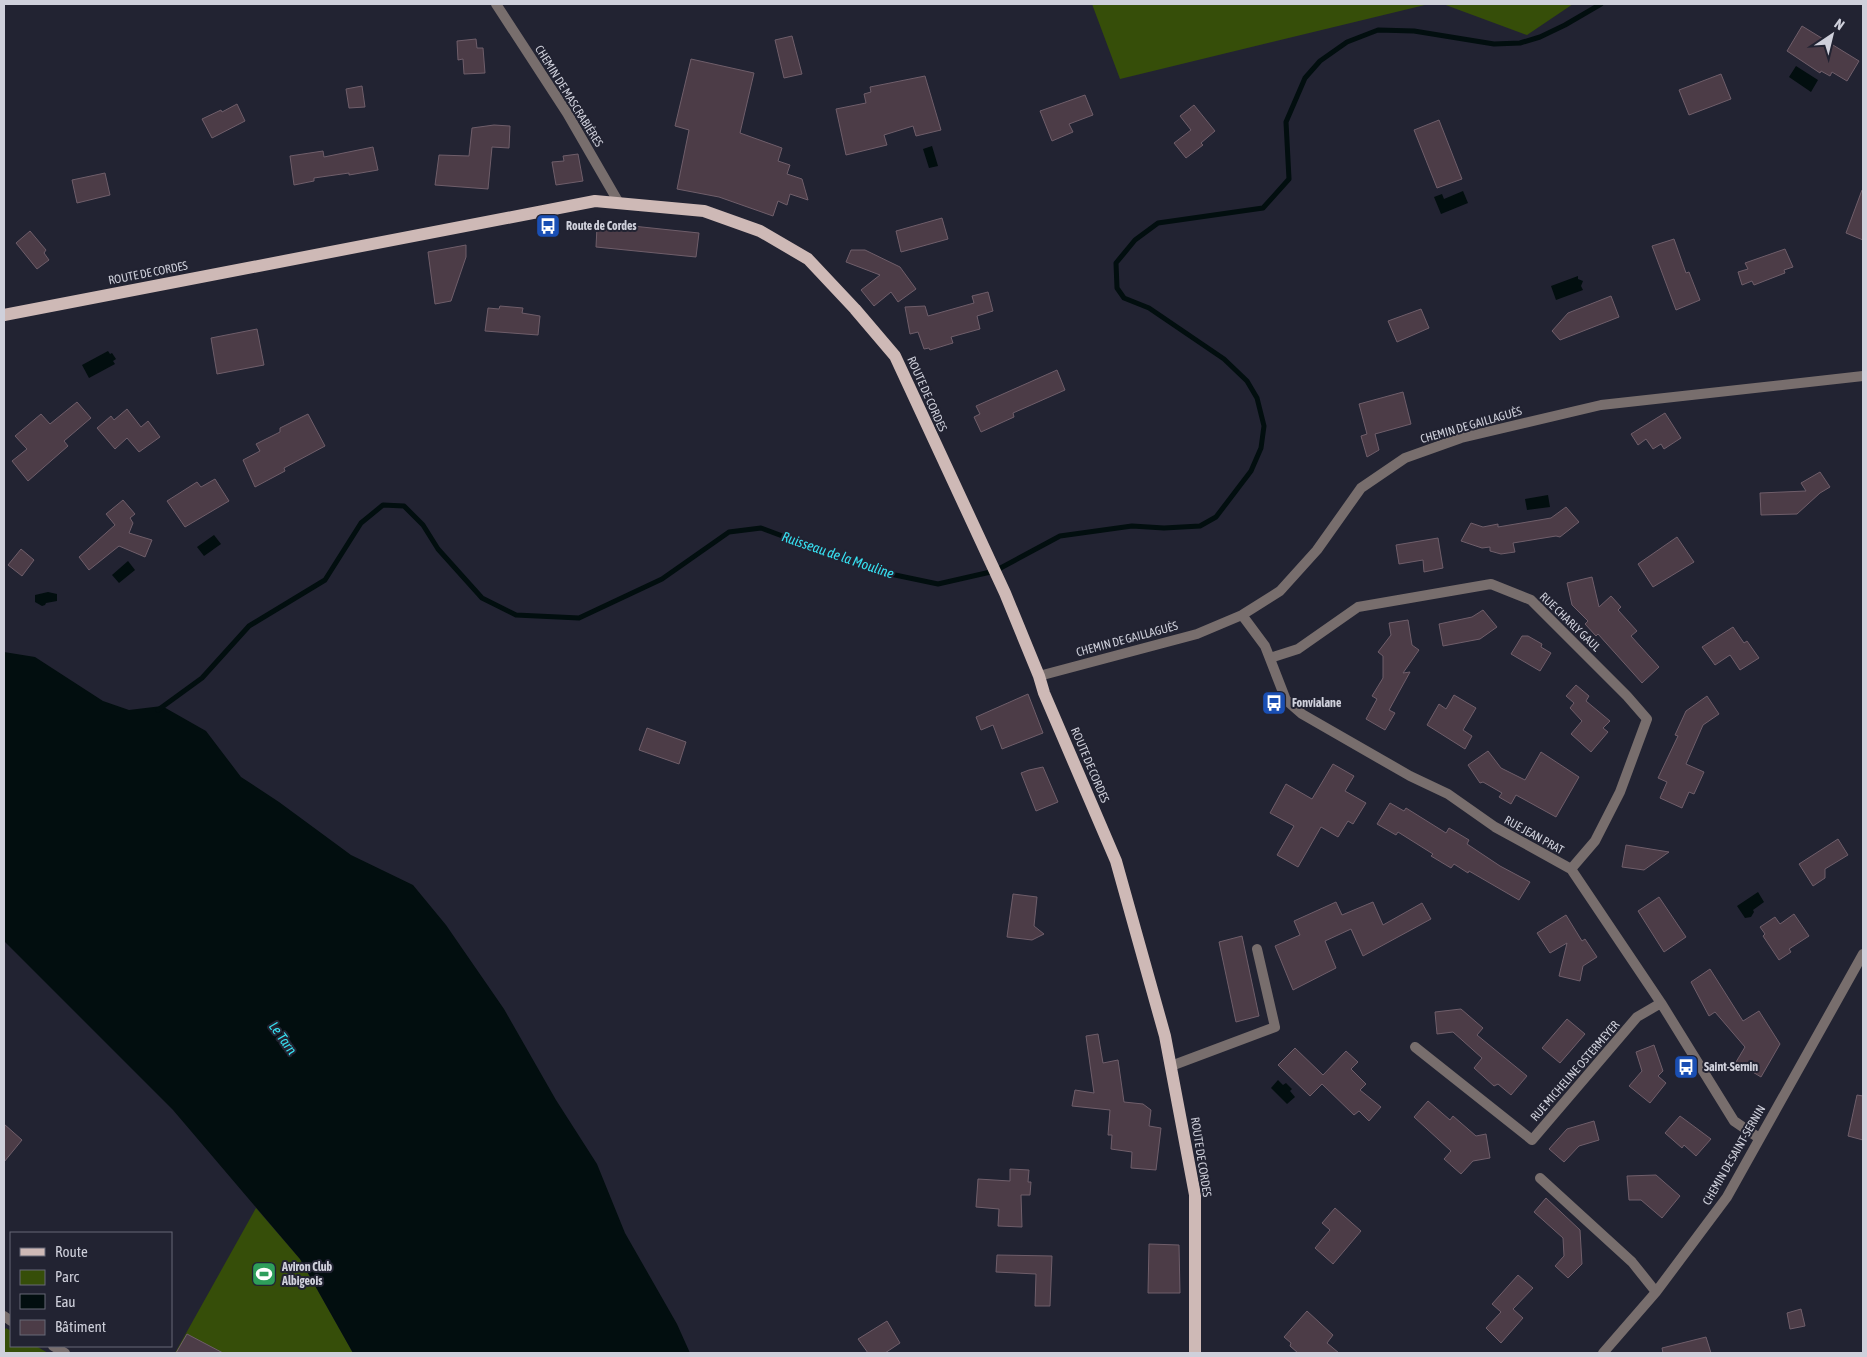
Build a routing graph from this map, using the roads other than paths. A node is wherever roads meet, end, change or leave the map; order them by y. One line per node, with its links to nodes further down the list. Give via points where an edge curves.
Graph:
1 (496, 4): 2 (street, CHEMIN DE MASCRABIÈRES, via 567,113)
2 (618, 203): 3 (main road, ROUTE DE CORDES, via 595,201); 7 (main road, ROUTE DE CORDES, via 704,211 760,231 808,259 855,309 895,356 1005,593)
3 (4, 315)
4 (1863, 376): 5 (street, CHEMIN DE GAILLAGUÈS, via 1601,405 1461,438 1405,458 1361,488 1317,550 1280,591)
5 (1242, 615): 6 (street, RUE JEAN PRAT); 7 (street, CHEMIN DE GAILLAGUÈS, via 1197,634)
6 (1270, 658): 8 (street, RUE JEAN PRAT, via 1286,700 1302,714 1448,794 1495,827); 8 (street, RUE CHARLY GAUL, via 1298,649 1358,607 1491,584 1531,600 1647,719 1620,792 1595,841)
7 (1039, 676): 13 (main road, ROUTE DE CORDES, via 1116,862 1165,1036)
8 (1571, 869): 11 (street, RUE JEAN PRAT)
9 (1257, 949): 13 (street, via 1275,1027)
10 (1863, 954): 14 (street, CHEMIN DE SAINT-SERNIN)
11 (1661, 1002): 12 (street, RUE MICHELINE OSTERMEYER, via 1638,1017 1532,1140); 14 (street, RUE JEAN PRAT, via 1734,1121)
12 (1415, 1047)
13 (1170, 1066): 19 (main road, ROUTE DE CORDES, via 1195,1195)
14 (1760, 1138): 16 (street, CHEMIN DE SAINT-SERNIN, via 1727,1197)
15 (1540, 1178): 16 (street, via 1632,1262)
16 (1656, 1292): 20 (street, CHEMIN DE SAINT-SERNIN)
17 (55, 1347): 18 (street)
18 (66, 1353)
19 (1195, 1353)
20 (1603, 1353)

